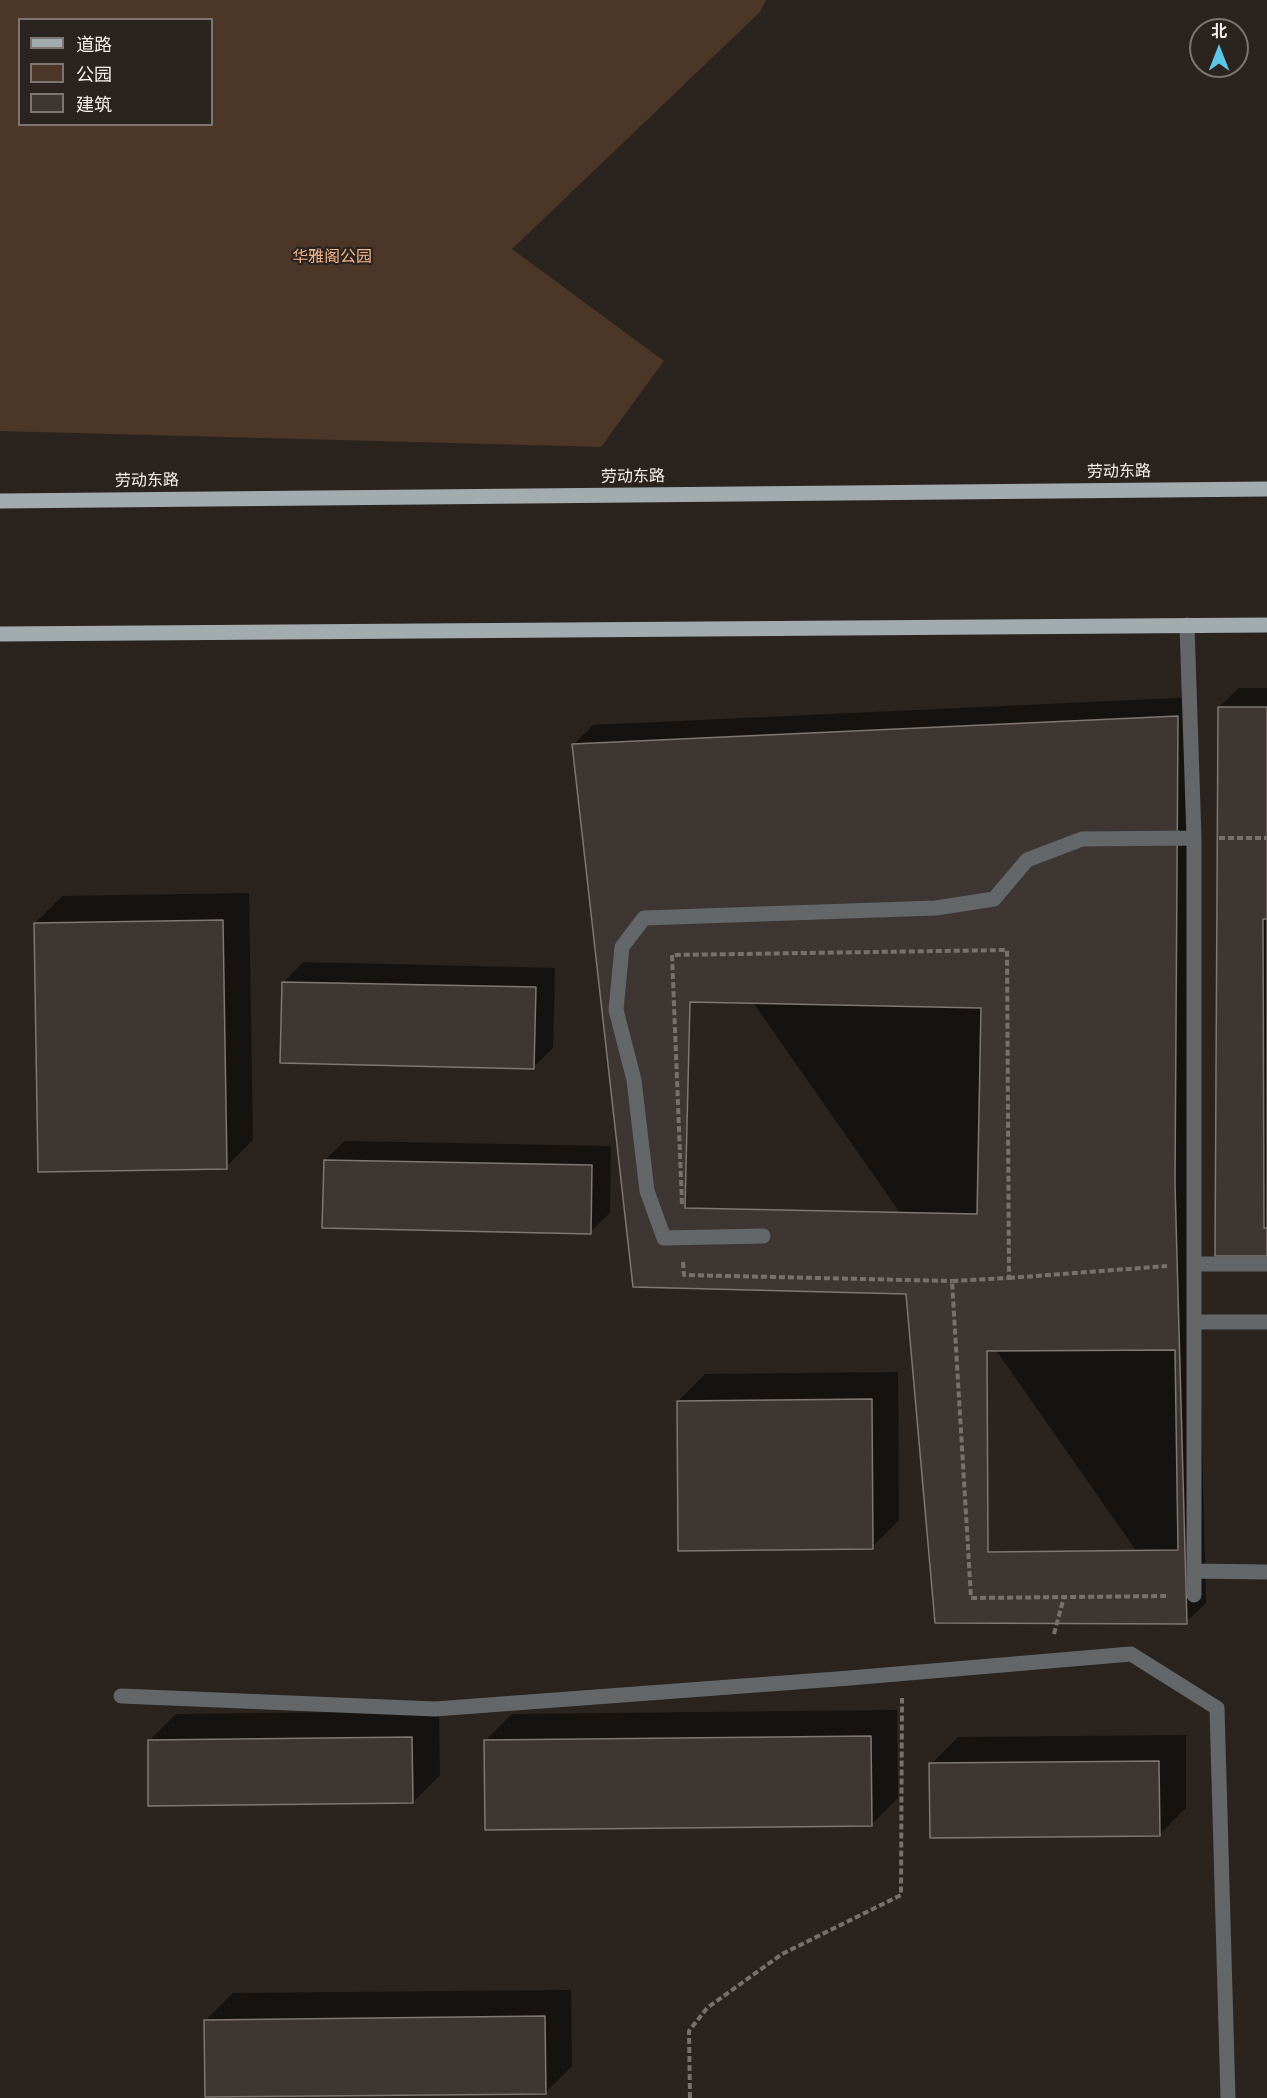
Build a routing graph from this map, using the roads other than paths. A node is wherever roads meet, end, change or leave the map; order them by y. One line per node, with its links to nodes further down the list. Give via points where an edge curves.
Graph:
1 (1267, 489): 2 (main road, 劳动东路)
2 (0, 501)
3 (1267, 625): 4 (main road)
4 (1187, 626): 5 (main road); 6 (lane)
5 (0, 634)
6 (1194, 838): 7 (lane, via 1083,839 1027,860 994,899 947,906 644,918 622,947 616,1010 634,1080 647,1191 664,1238); 8 (lane)
7 (763, 1236)
8 (1194, 1263): 9 (lane); 10 (lane)
9 (1267, 1264)
10 (1194, 1322): 11 (lane); 12 (lane)
11 (1267, 1322)
12 (1194, 1571): 13 (lane); 14 (lane)
13 (1267, 1572)
14 (1194, 1595)
15 (122, 1696): 16 (lane, via 435,1709 1131,1653 1217,1708)
16 (1228, 2098)

